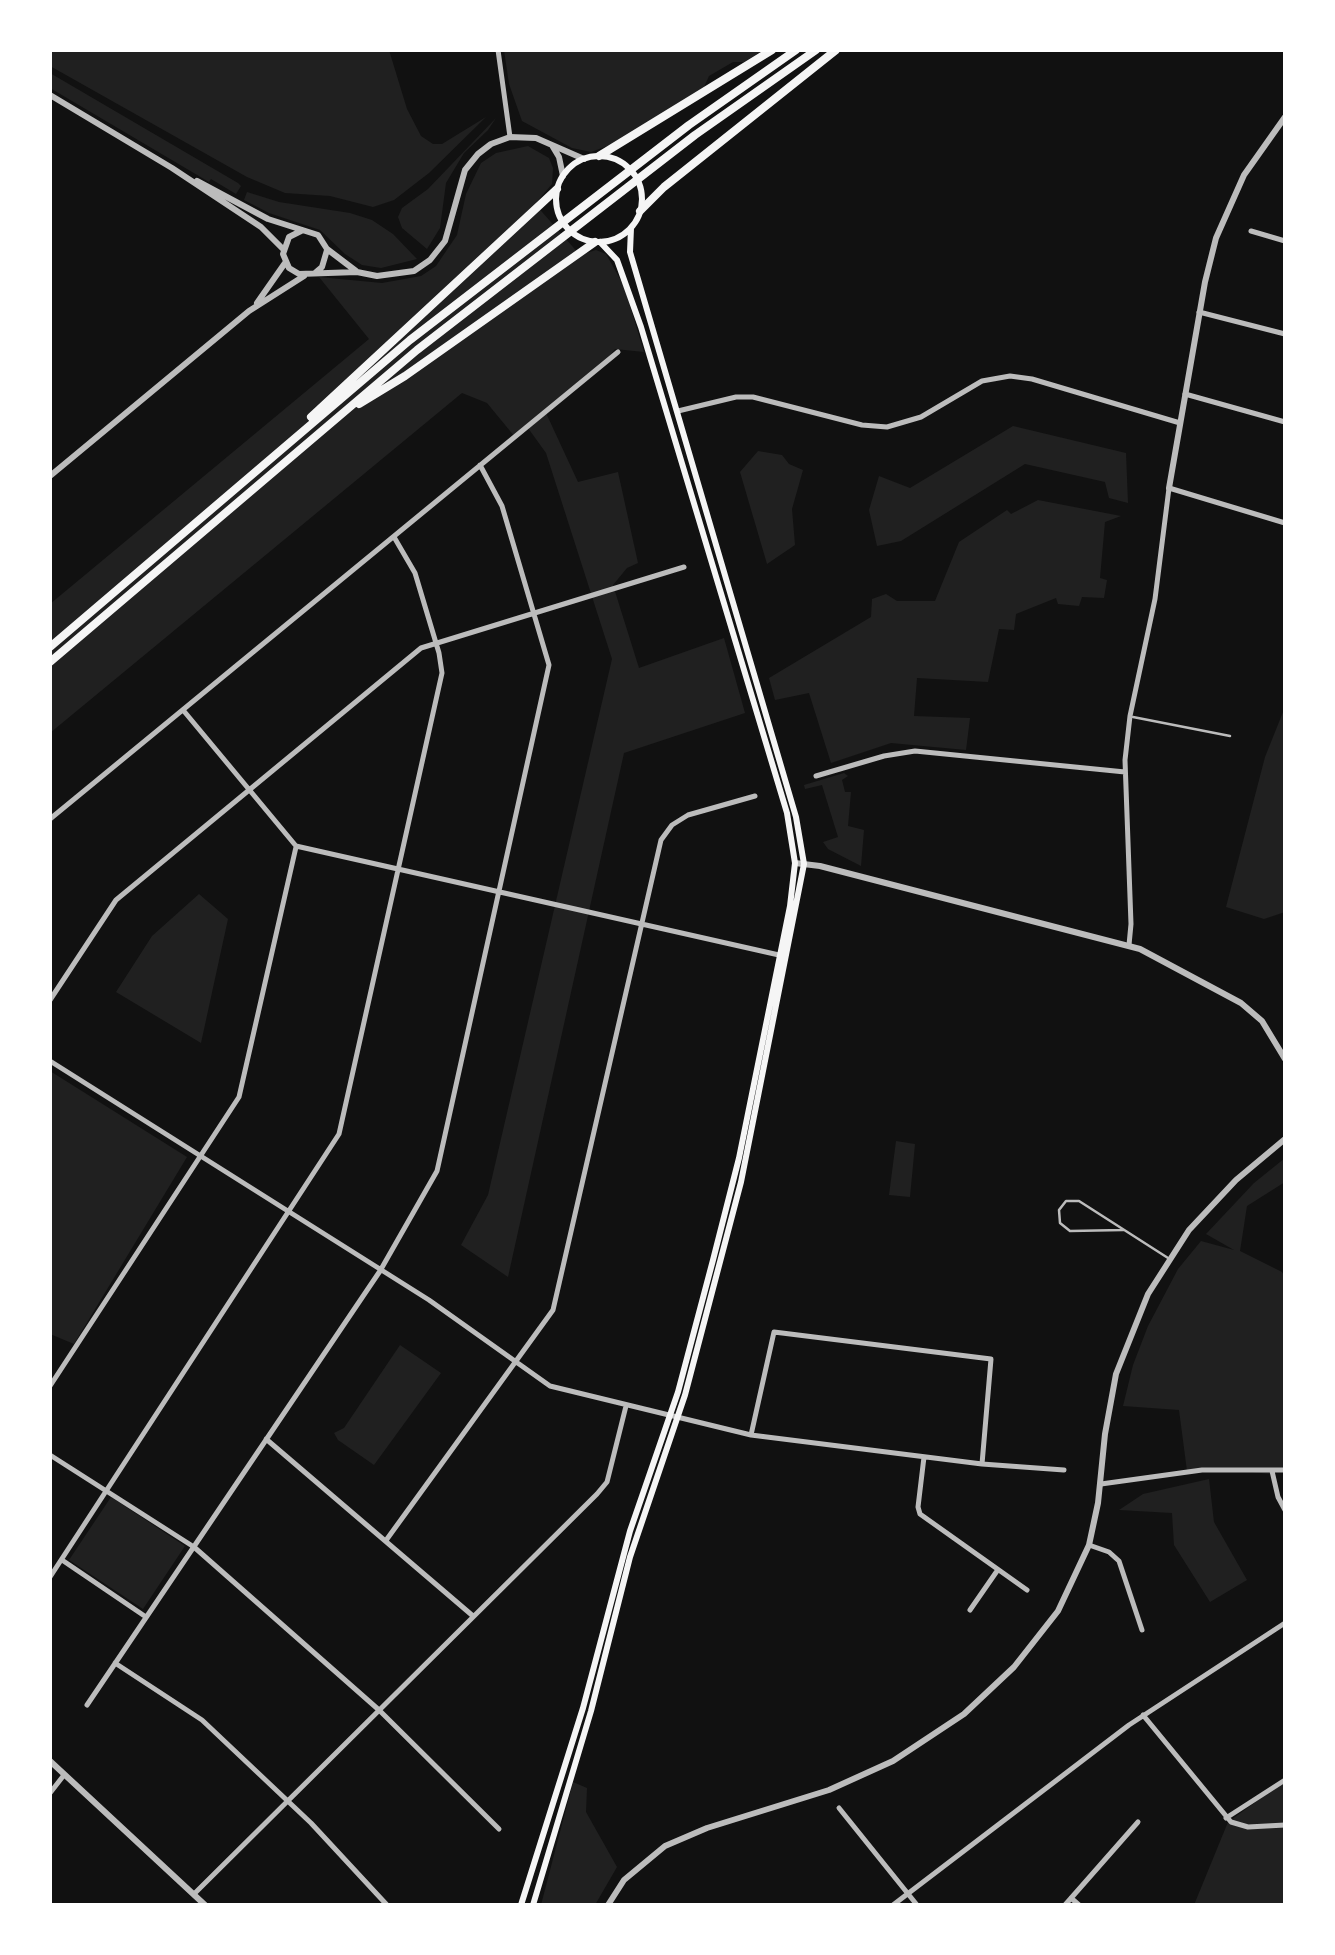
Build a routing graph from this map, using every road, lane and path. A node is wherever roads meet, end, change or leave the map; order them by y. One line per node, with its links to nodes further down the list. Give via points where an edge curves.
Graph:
1 (498, 50): 8 (street)
2 (772, 50): 10 (highway)
3 (796, 50): 37 (highway, via 410,340)
4 (816, 50): 34 (highway, via 664,159)
5 (836, 50): 15 (highway)
6 (50, 95): 12 (street)
7 (1285, 117): 28 (street, via 1234,194)
8 (510, 137): 9 (street); 24 (street, via 484,149 466,170 450,230 430,260 396,275)
9 (552, 146): 11 (street); 13 (street)
10 (599, 156): 11 (main road); 15 (main road, via 636,178)
11 (584, 159): 13 (main road)
12 (172, 168): 17 (street); 21 (street)
13 (563, 176): 14 (main road)
14 (557, 189): 20 (main road, via 556,207 566,228); 37 (highway)
15 (640, 211): 16 (main road)
16 (631, 228): 20 (main road); 32 (main road, via 630,252)
17 (301, 231): 21 (street); 22 (street, via 318,235)
18 (1252, 231): 19 (street)
19 (1285, 240)
20 (593, 242): 33 (main road, via 610,251 624,275); 34 (highway)
21 (283, 249): 23 (street)
22 (327, 249): 24 (street); 25 (street)
23 (285, 263): 26 (street); 27 (street)
24 (357, 272): 25 (street)
25 (315, 273): 26 (street)
26 (305, 275): 27 (street)
27 (249, 312): 39 (street)
28 (1199, 312): 29 (street); 31 (street)
29 (1285, 334)
30 (618, 352): 38 (street)
31 (1185, 394): 35 (street); 36 (street)
32 (678, 411): 33 (street); 36 (street, via 753,396 887,427 921,417 982,381 1010,376); 57 (main road, via 796,818)
33 (667, 414): 57 (main road)
34 (338, 416): 47 (highway)
35 (1285, 422)
36 (1180, 423): 40 (street)
37 (270, 458): 46 (highway)
38 (480, 465): 42 (street); 44 (street, via 502,506)
39 (50, 476)
40 (1168, 488): 41 (street); 49 (street, via 1155,599)
41 (1285, 523)
42 (394, 537): 45 (street, via 410,560); 48 (street)
43 (684, 566): 44 (street)
44 (535, 611): 45 (street); 59 (street, via 549,665)
45 (436, 641): 53 (street); 58 (street, via 440,681)
46 (50, 646)
47 (50, 662)
48 (184, 710): 53 (street); 55 (street)
49 (1130, 716): 50 (lane); 51 (street)
50 (1230, 736)
51 (1125, 772): 52 (street, via 916,751); 61 (street)
52 (816, 776)
53 (248, 789): 56 (street); 63 (street, via 116,900)
54 (755, 796): 60 (street, via 688,814 668,829 656,851)
55 (50, 819)
56 (296, 846): 58 (street); 68 (street, via 242,1090)
57 (800, 863): 61 (street); 62 (main road)
58 (398, 870): 59 (street); 69 (street, via 339,1134)
59 (499, 892): 60 (street); 72 (street, via 437,1170)
60 (641, 924): 62 (street); 73 (street, via 556,1302)
61 (1129, 945): 64 (street, via 1241,1002)
62 (784, 956): 76 (main road, via 747,1160)
63 (50, 1000)
64 (1282, 1046): 65 (street)
65 (1285, 1059)
66 (50, 1061): 68 (street)
67 (1285, 1138): 71 (street, via 1220,1196)
68 (200, 1157): 69 (street); 74 (street)
69 (288, 1214): 72 (street); 86 (street)
70 (1123, 1230): 70 (lane, via 1078,1201 1066,1201 1059,1210 1060,1223 1070,1231); 71 (lane)
71 (1168, 1258): 85 (street, via 1116,1374)
72 (380, 1271): 73 (street); 78 (street)
73 (517, 1363): 75 (street, via 550,1386); 88 (street)
74 (50, 1386)
75 (626, 1406): 76 (street); 96 (street, via 607,1482)
76 (674, 1417): 77 (street); 119 (main road, via 630,1531 586,1700); 120 (main road)
77 (751, 1435): 80 (street); 81 (street, via 774,1332 991,1359)
78 (266, 1439): 88 (street); 90 (street)
79 (50, 1455): 86 (street)
80 (924, 1457): 81 (street); 92 (street, via 920,1514)
81 (982, 1464): 82 (street)
82 (1064, 1470)
83 (1285, 1470): 84 (street)
84 (1272, 1471): 85 (street, via 1202,1470); 87 (street)
85 (1101, 1484): 89 (street)
86 (108, 1490): 90 (street); 91 (street)
87 (1285, 1510)
88 (387, 1539): 96 (street)
89 (1089, 1546): 99 (street, via 1119,1562); 121 (street, via 1068,1594 1030,1649 945,1729 851,1781 666,1846 624,1880)
90 (194, 1547): 97 (street); 102 (street)
91 (62, 1560): 93 (street); 97 (street)
92 (998, 1570): 94 (street); 95 (street)
93 (50, 1577)
94 (1027, 1590)
95 (970, 1610)
96 (474, 1616): 102 (street)
97 (146, 1617): 100 (street)
98 (1285, 1624): 103 (street)
99 (1142, 1630)
100 (115, 1664): 101 (street); 108 (street, via 202,1720)
101 (88, 1705)
102 (378, 1710): 108 (street); 113 (street)
103 (1143, 1715): 110 (street); 114 (street)
104 (50, 1761): 105 (street)
105 (66, 1773): 107 (street); 115 (street)
106 (1285, 1780): 110 (street)
107 (50, 1793)
108 (288, 1801): 115 (street); 118 (street)
109 (838, 1808): 114 (street)
110 (1226, 1818): 112 (street, via 1248,1827)
111 (1138, 1822): 116 (street)
112 (1285, 1825)
113 (499, 1829)
114 (908, 1893): 122 (street); 123 (street)
115 (194, 1894): 117 (street)
116 (1071, 1898): 124 (street); 125 (street)
117 (205, 1905)
118 (386, 1905)
119 (521, 1905)
120 (533, 1905)
121 (608, 1905)
122 (893, 1905)
123 (918, 1905)
124 (1065, 1905)
125 (1079, 1905)

